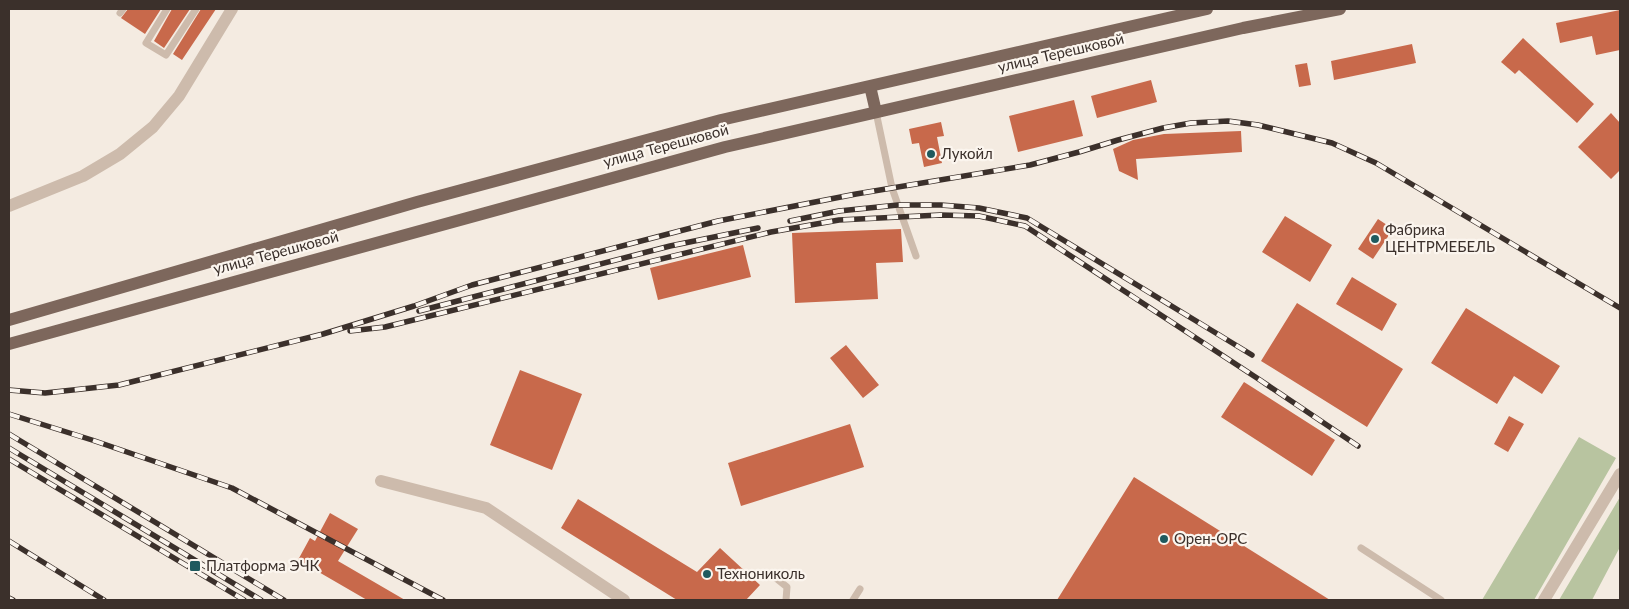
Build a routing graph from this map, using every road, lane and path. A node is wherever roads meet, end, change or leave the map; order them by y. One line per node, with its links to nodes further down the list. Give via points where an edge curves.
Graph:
1 (167, 9): 2 (lane, via 146,43 166,55)
2 (196, 9)
3 (232, 9): 8 (street, via 179,96 153,127 120,154 83,176)
4 (1207, 9): 6 (main road, улица Терешковой)
5 (1339, 9): 7 (main road, улица Терешковой)
6 (870, 86): 7 (main road); 10 (main road, улица Терешковой, via 721,120 489,182)
7 (876, 112): 9 (lane, via 892,188); 11 (main road, улица Терешковой, via 725,147)
8 (9, 206)
9 (916, 256)
10 (9, 320)
11 (9, 344)
12 (1620, 474): 21 (street)
13 (381, 481): 17 (street, via 486,508)
14 (1361, 548): 20 (lane)
15 (777, 579): 18 (lane, via 786,587)
16 (860, 589): 19 (lane)
17 (624, 600)
18 (786, 600)
19 (853, 600)
20 (1440, 600)
21 (1544, 600)

